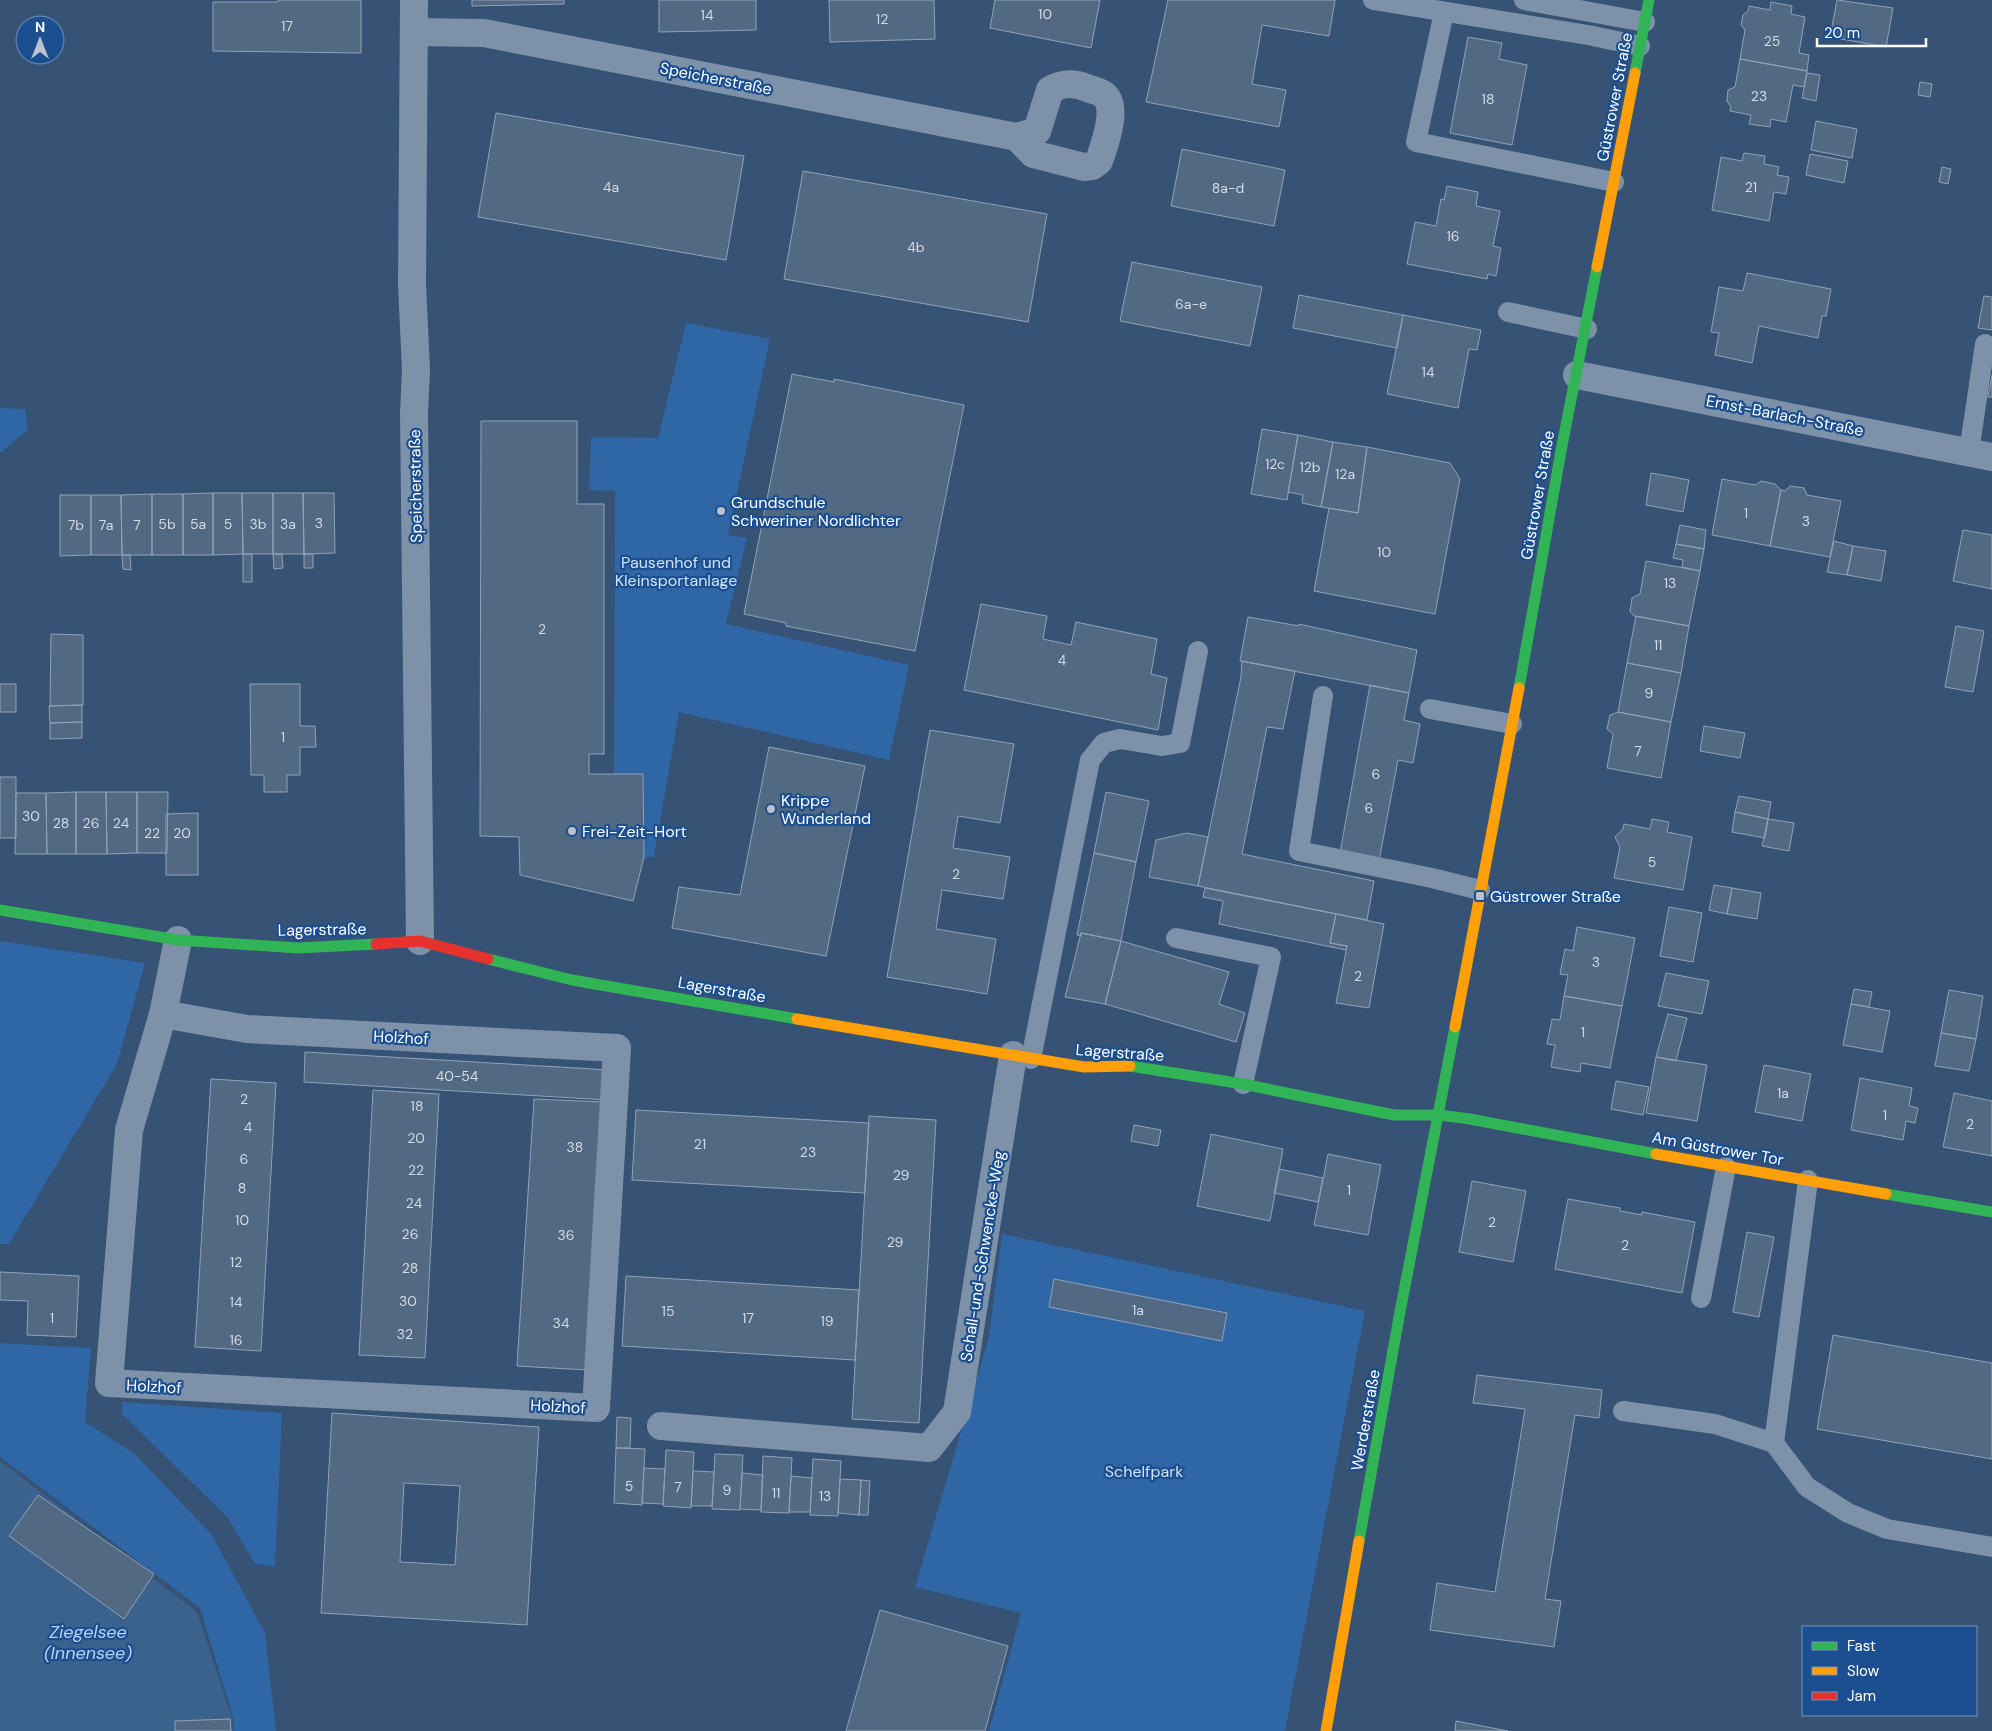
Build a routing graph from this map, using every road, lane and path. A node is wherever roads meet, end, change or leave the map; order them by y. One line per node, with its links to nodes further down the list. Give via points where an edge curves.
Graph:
1 (414, 0): 7 (street, Speicherstraße)
2 (1373, 0): 5 (lane)
3 (1524, 0): 6 (lane)
4 (1649, 0): 6 (street, Güstrower Straße)
5 (1444, 12): 8 (lane); 10 (lane, via 1416,142)
6 (1645, 22): 8 (street, Güstrower Straße)
7 (414, 32): 9 (street, Speicherstraße, via 484,33); 24 (street, Speicherstraße, via 412,285 416,370)
8 (1640, 46): 10 (street, Güstrower Straße)
9 (1018, 137)
10 (1614, 182): 12 (street, Güstrower Straße)
11 (1508, 312): 12 (lane)
12 (1586, 328): 14 (street, Güstrower Straße)
13 (1985, 344): 15 (lane)
14 (1577, 375): 15 (street, Ernst-Barlach-Straße); 19 (street, Güstrower Straße)
15 (1980, 454)
16 (1198, 651): 26 (lane, via 1180,743 1162,746 1120,739 1104,743 1090,760)
17 (1323, 696): 20 (lane, via 1299,851)
18 (1430, 708): 19 (lane)
19 (1512, 724): 20 (street, Güstrower Straße)
20 (1480, 890): 28 (street, Güstrower Straße)
21 (0, 910): 23 (street, Lagerstraße)
22 (1176, 938): 27 (lane, via 1271,957)
23 (178, 940): 24 (street, Lagerstraße, via 298,948); 25 (street, Holzhof)
24 (420, 941): 26 (street, Lagerstraße, via 572,980)
25 (163, 1014): 25 (street, Holzhof, via 129,1130 109,1383 596,1408 617,1048 247,1029)
26 (1022, 1057): 27 (street, Lagerstraße, via 1084,1067 1140,1066); 34 (street, Schall-und-Schwencke-Weg, via 958,1412 929,1448)
27 (1243, 1084): 28 (street, Lagerstraße, via 1394,1115)
28 (1440, 1115): 29 (street, Am Güstrower Tor); 37 (street, Werderstraße, via 1399,1316)
29 (1726, 1167): 30 (street, Am Güstrower Tor); 32 (lane)
30 (1808, 1180): 31 (street, Am Güstrower Tor); 35 (lane)
31 (1992, 1212)
32 (1701, 1298)
33 (1623, 1411): 35 (lane, via 1715,1424)
34 (660, 1426)
35 (1774, 1443): 36 (lane, via 1807,1487 1848,1514 1887,1529)
36 (1992, 1547)
37 (1326, 1731)

